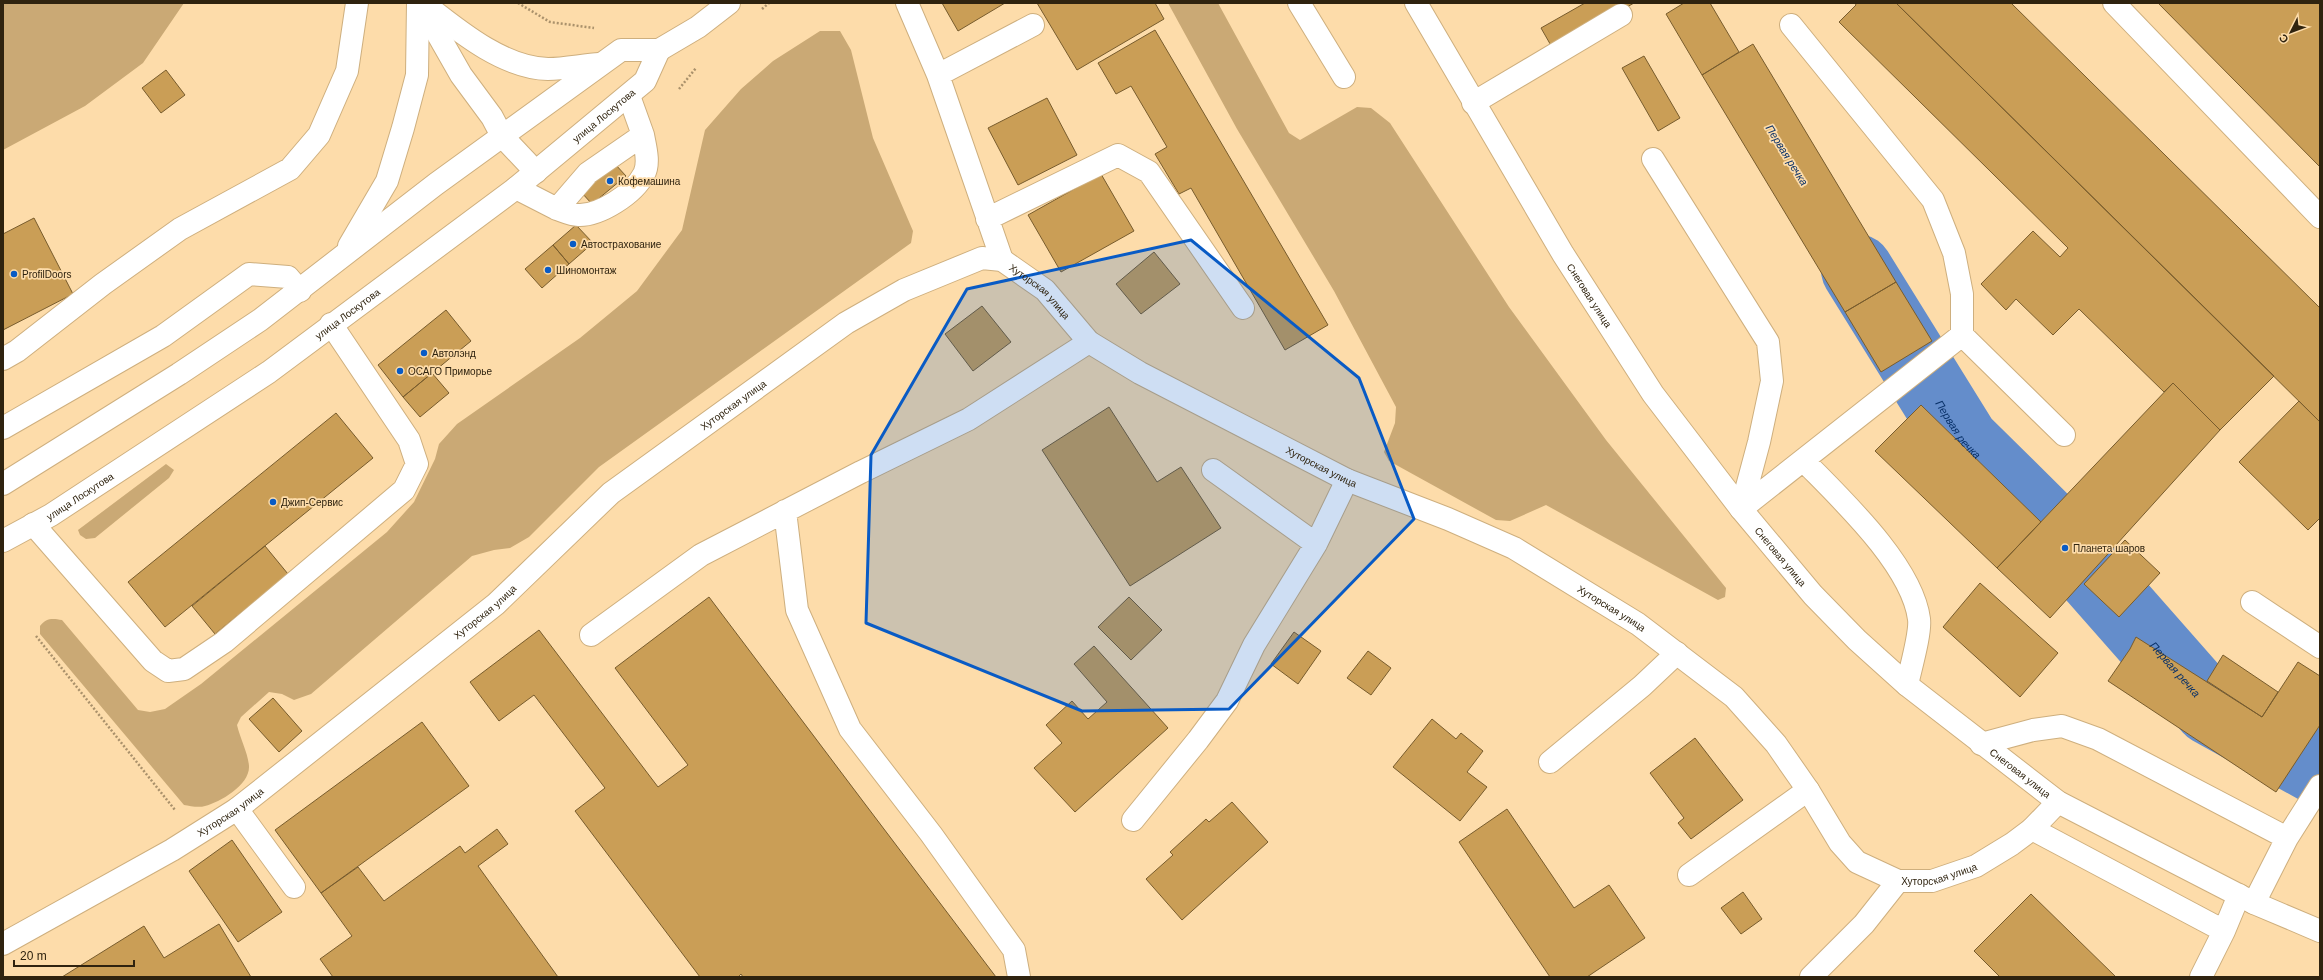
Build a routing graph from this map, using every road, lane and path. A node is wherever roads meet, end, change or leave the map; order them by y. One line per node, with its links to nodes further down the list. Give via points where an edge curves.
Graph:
1 (357, 3): 34 (main road, via 347,71 319,135 290,169 180,229)
2 (420, 3): 14 (main road, via 473,42 514,62 547,69); 20 (main road, via 461,75 492,117); 27 (main road, via 417,75 387,181)
3 (518, 3): 12 (path, via 550,22)
4 (729, 3): 13 (main road, via 698,27)
5 (907, 3): 15 (main road)
6 (1299, 3): 16 (main road)
7 (1416, 3): 18 (main road, Снеговая улица)
8 (2114, 3): 25 (main road)
9 (1621, 15): 18 (main road)
10 (1033, 25): 15 (main road)
11 (1790, 26): 32 (main road, via 1933,200 1957,267 1962,294)
12 (599, 29)
13 (659, 50): 14 (main road, via 621,50); 17 (main road, улица Лоскутова, via 645,81)
14 (602, 64): 20 (main road)
15 (938, 74): 26 (main road)
16 (1344, 77)
17 (629, 96): 19 (main road); 22 (main road, улица Лоскутова)
18 (1473, 103): 41 (main road, Снеговая улица, via 1563,254 1653,394)
19 (643, 135): 24 (main road, via 588,173); 24 (main road, via 647,152 644,174 628,192 598,213 577,215)
20 (502, 136): 22 (main road); 27 (main road)
21 (1653, 160): 41 (main road, via 1768,342 1772,381)
22 (536, 172): 23 (main road, улица Лоскутова)
23 (516, 188): 24 (main road); 31 (main road, улица Лоскутова)
24 (557, 210)
25 (2320, 217)
26 (986, 219): 28 (main road); 30 (main road, via 1118,155 1149,172)
27 (343, 255): 29 (main road)
28 (1002, 260): 33 (main road, Хуторская улица, via 1045,290); 57 (main road, Хуторская улица, via 976,259 904,290 846,323 772,376 611,493 496,604)
29 (300, 291): 35 (main road, via 288,277 249,274 163,336); 40 (main road, via 225,344)
30 (1243, 308)
31 (331, 324): 43 (main road, улица Лоскутова, via 269,372 51,515); 43 (main road, via 409,440 417,464 404,490 224,642 184,669 168,671 153,661)
32 (1962, 335): 36 (main road); 37 (main road)
33 (1089, 342): 39 (main road, Хуторская улица, via 1225,419); 42 (main road, via 969,419)
34 (3, 359)
35 (3, 428)
36 (2064, 435)
37 (1804, 461): 41 (main road); 51 (main road, via 1874,534 1914,596 1920,621)
38 (1213, 470): 45 (main road)
39 (1346, 480): 45 (main road); 50 (main road, Хуторская улица, via 1448,519 1514,548 1638,624)
40 (3, 484)
41 (1741, 509): 51 (main road, Снеговая улица, via 1813,595 1857,640)
42 (785, 511): 47 (main road, via 701,555); 69 (main road, via 797,610 850,729 931,834 1014,950)
43 (33, 524): 44 (main road, улица Лоскутова)
44 (3, 541)
45 (1316, 544): 58 (main road, via 1254,645 1227,701)
46 (2252, 602): 49 (main road)
47 (591, 635)
48 (36, 636): 60 (path)
49 (2320, 647)
50 (1677, 653): 53 (main road, via 1642,686); 55 (main road, Хуторская улица, via 1734,697 1776,744)
51 (1907, 685): 52 (main road, Снеговая улица)
52 (1981, 744): 56 (main road, Снеговая улица); 61 (main road, via 2033,730 2062,726 2098,739)
53 (1550, 762)
54 (2320, 786): 61 (main road)
55 (1808, 790): 62 (main road); 63 (main road, Хуторская улица, via 1840,843 1857,862)
56 (2058, 802): 59 (main road, Хуторская улица); 65 (main road, Снеговая улица)
57 (237, 809): 60 (main road, Хуторская улица); 64 (main road)
58 (1133, 820)
59 (2032, 828): 63 (main road, Хуторская улица, via 2012,844 1976,866 1932,881); 66 (main road)
60 (195, 835): 68 (main road, Хуторская улица)
61 (2286, 838): 65 (main road)
62 (1690, 875)
63 (1898, 881): 70 (main road, via 1864,924)
64 (294, 887)
65 (2246, 899): 66 (main road); 67 (main road, Снеговая улица)
66 (2224, 931): 71 (main road)
67 (2320, 931)
68 (3, 944)
69 (1019, 977)
70 (1811, 977)
71 (2201, 977)

